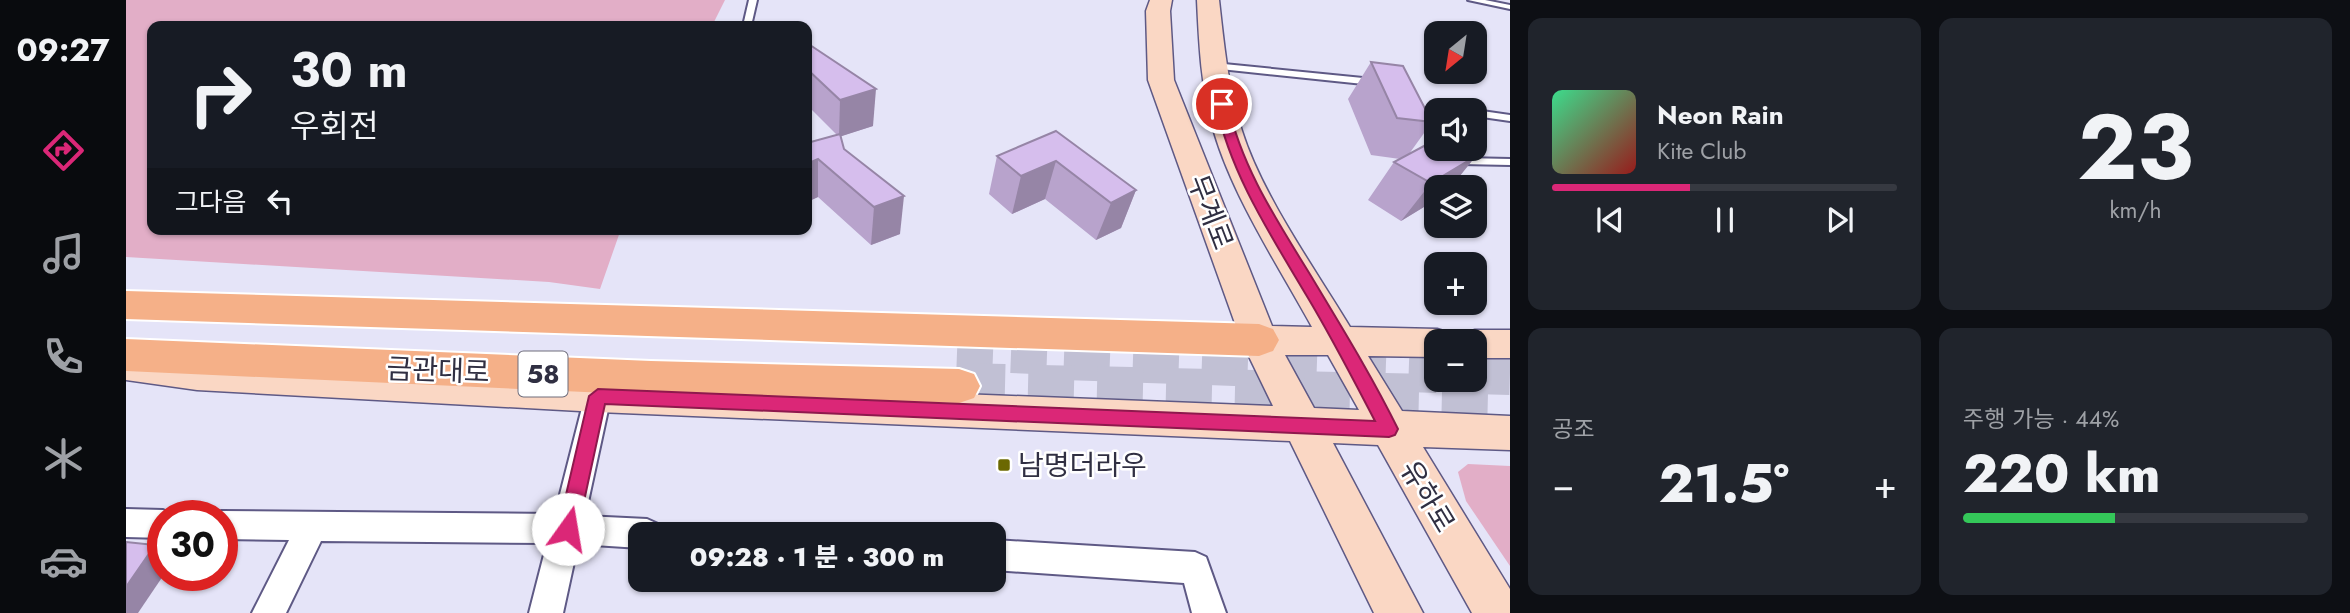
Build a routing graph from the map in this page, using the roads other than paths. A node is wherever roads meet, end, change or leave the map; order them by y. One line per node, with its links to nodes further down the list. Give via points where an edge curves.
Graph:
1 (753, 0): 6 (lane)
2 (1161, 0): 17 (main road, 무계로, via 1161,80)
3 (1209, 0): 7 (main road, 무계로)
4 (1472, 0): 5 (lane)
5 (1510, 6)
6 (748, 21)
7 (1213, 66): 8 (lane); 18 (main road, 무계로, via 1228,133 1263,210)
8 (1383, 83)
9 (1412, 103): 11 (lane)
10 (1487, 115): 12 (lane)
11 (1424, 117)
12 (1510, 118)
13 (1461, 161): 14 (lane)
14 (1510, 162)
15 (126, 305): 17 (main road)
16 (126, 329): 22 (main road, 금관대로 / 58, via 958,370 651,378)
17 (1259, 340): 18 (main road); 25 (main road)
18 (1342, 341): 19 (main road); 26 (main road, 유하로)
19 (1424, 343)
20 (1487, 344): 21 (main road)
21 (1510, 344)
22 (126, 355)
23 (126, 365): 24 (main road, via 197,375)
24 (598, 396): 25 (main road); 32 (street)
25 (1302, 426): 26 (main road); 38 (main road)
26 (1389, 429): 27 (main road); 39 (main road, 유하로)
27 (1510, 433)
28 (126, 523): 29 (street)
29 (147, 524)
30 (238, 526): 31 (street)
31 (311, 528): 32 (street); 35 (street)
32 (568, 529): 33 (street); 36 (street)
33 (628, 533)
34 (1006, 556): 37 (street, via 1195,568)
35 (269, 613)
36 (546, 613)
37 (1209, 613)
38 (1399, 613)
39 (1497, 613)

